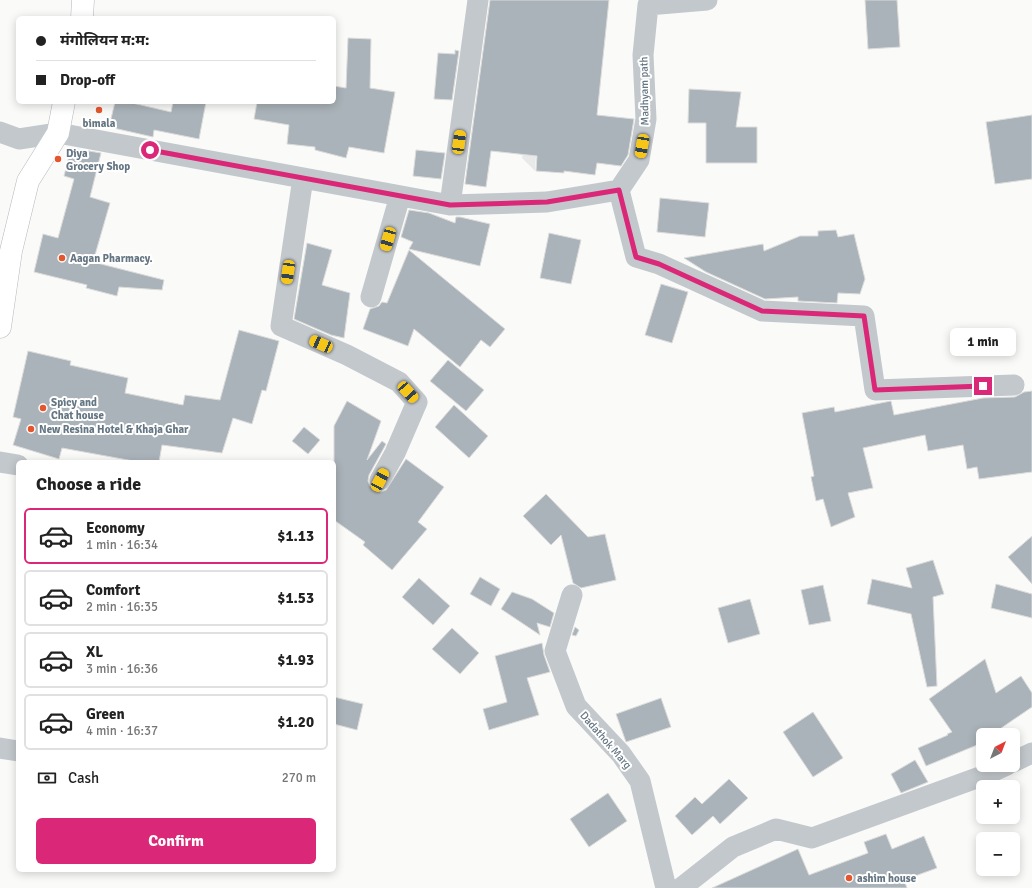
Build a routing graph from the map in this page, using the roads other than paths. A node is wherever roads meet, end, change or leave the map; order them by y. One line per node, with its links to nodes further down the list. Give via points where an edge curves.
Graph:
1 (83, 0): 4 (main road)
2 (478, 0): 11 (street)
3 (707, 0): 9 (street, Madhyam path, via 648,5 643,55 646,119 639,160)
4 (82, 16)
5 (64, 104): 7 (main road)
6 (0, 132): 7 (street, via 19,139)
7 (58, 133): 8 (street); 13 (main road, via 28,181 11,251)
8 (303, 178): 10 (street); 17 (street, via 281,326 347,355 399,382 417,402)
9 (619, 190): 11 (street, via 547,202); 14 (street, via 636,257 659,264 762,311 864,316 875,390)
10 (400, 196): 11 (street); 12 (street)
11 (450, 205)
12 (371, 297)
13 (0, 327)
14 (1014, 385)
15 (0, 462): 16 (street)
16 (16, 465)
17 (380, 480)
18 (572, 595): 24 (street, Dadathok Marg, via 554,651 576,706 621,754 640,781)
19 (0, 748): 20 (street)
20 (16, 751)
21 (1032, 753): 22 (street)
22 (1020, 759)
23 (992, 772): 25 (street, via 812,838 776,830 733,847)
24 (666, 888)
25 (681, 888)

